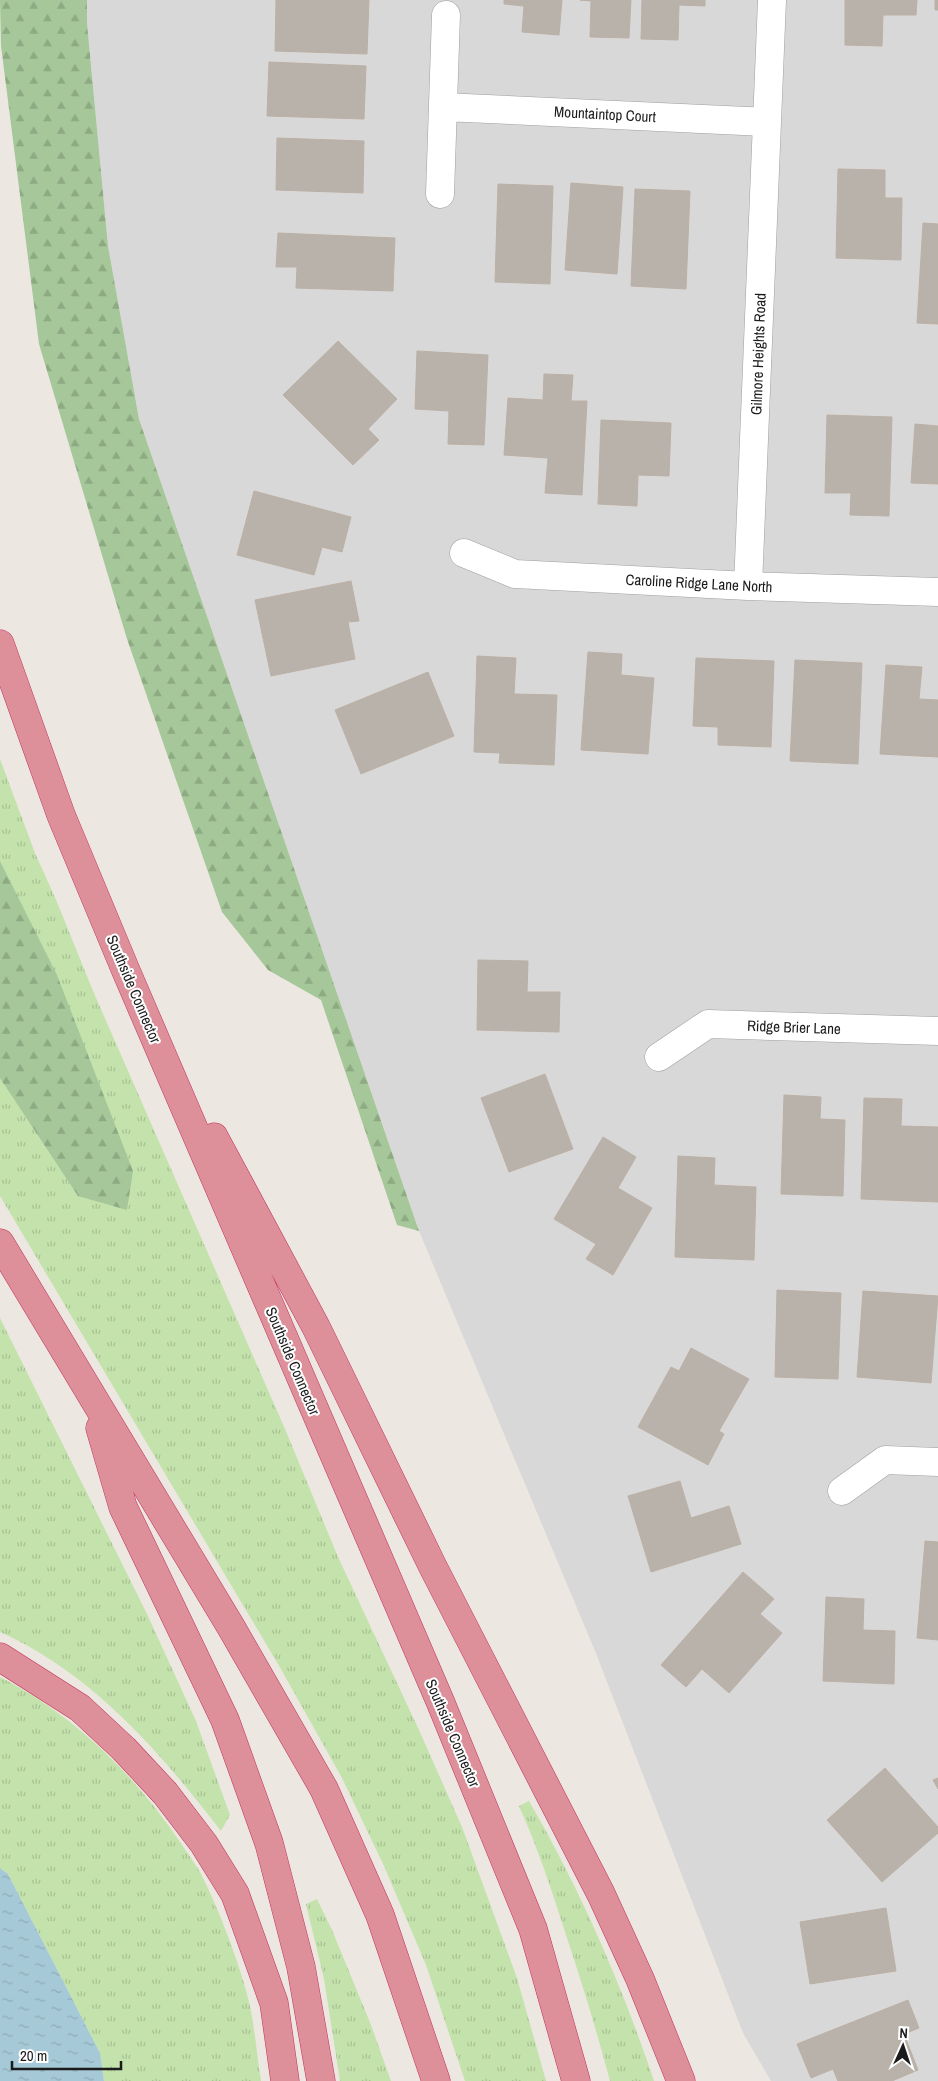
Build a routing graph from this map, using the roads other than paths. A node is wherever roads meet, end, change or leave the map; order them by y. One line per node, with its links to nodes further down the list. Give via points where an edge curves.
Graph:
1 (772, 0): 4 (street, Gilmore Heights Road)
2 (446, 15): 3 (street)
3 (443, 107): 4 (street, Mountaintop Court); 5 (street)
4 (767, 122): 7 (street, Gilmore Heights Road)
5 (440, 194)
6 (464, 553): 7 (street, Caroline Ridge Lane North, via 515,574)
7 (748, 586): 8 (street, Caroline Ridge Lane North)
8 (938, 592)
9 (0, 644): 10 (highway, Southside Connector, via 61,815)
10 (126, 971): 21 (highway, Southside Connector, via 440,1701 533,1929); 22 (highway, via 316,1327 433,1567 601,1894)
11 (938, 1031): 12 (street, Ridge Brier Lane, via 708,1024)
12 (659, 1057)
13 (0, 1243): 14 (highway)
14 (89, 1393): 19 (highway, via 123,1507 225,1720 269,1843 301,1967); 20 (highway, via 231,1627 324,1789 380,1915)
15 (938, 1462): 16 (street, via 885,1460)
16 (842, 1491)
17 (0, 1657): 18 (highway, via 80,1708 165,1793 204,1844 235,1894 274,2003)
18 (285, 2081)
19 (321, 2081)
20 (436, 2081)
21 (576, 2081)
22 (681, 2081)

